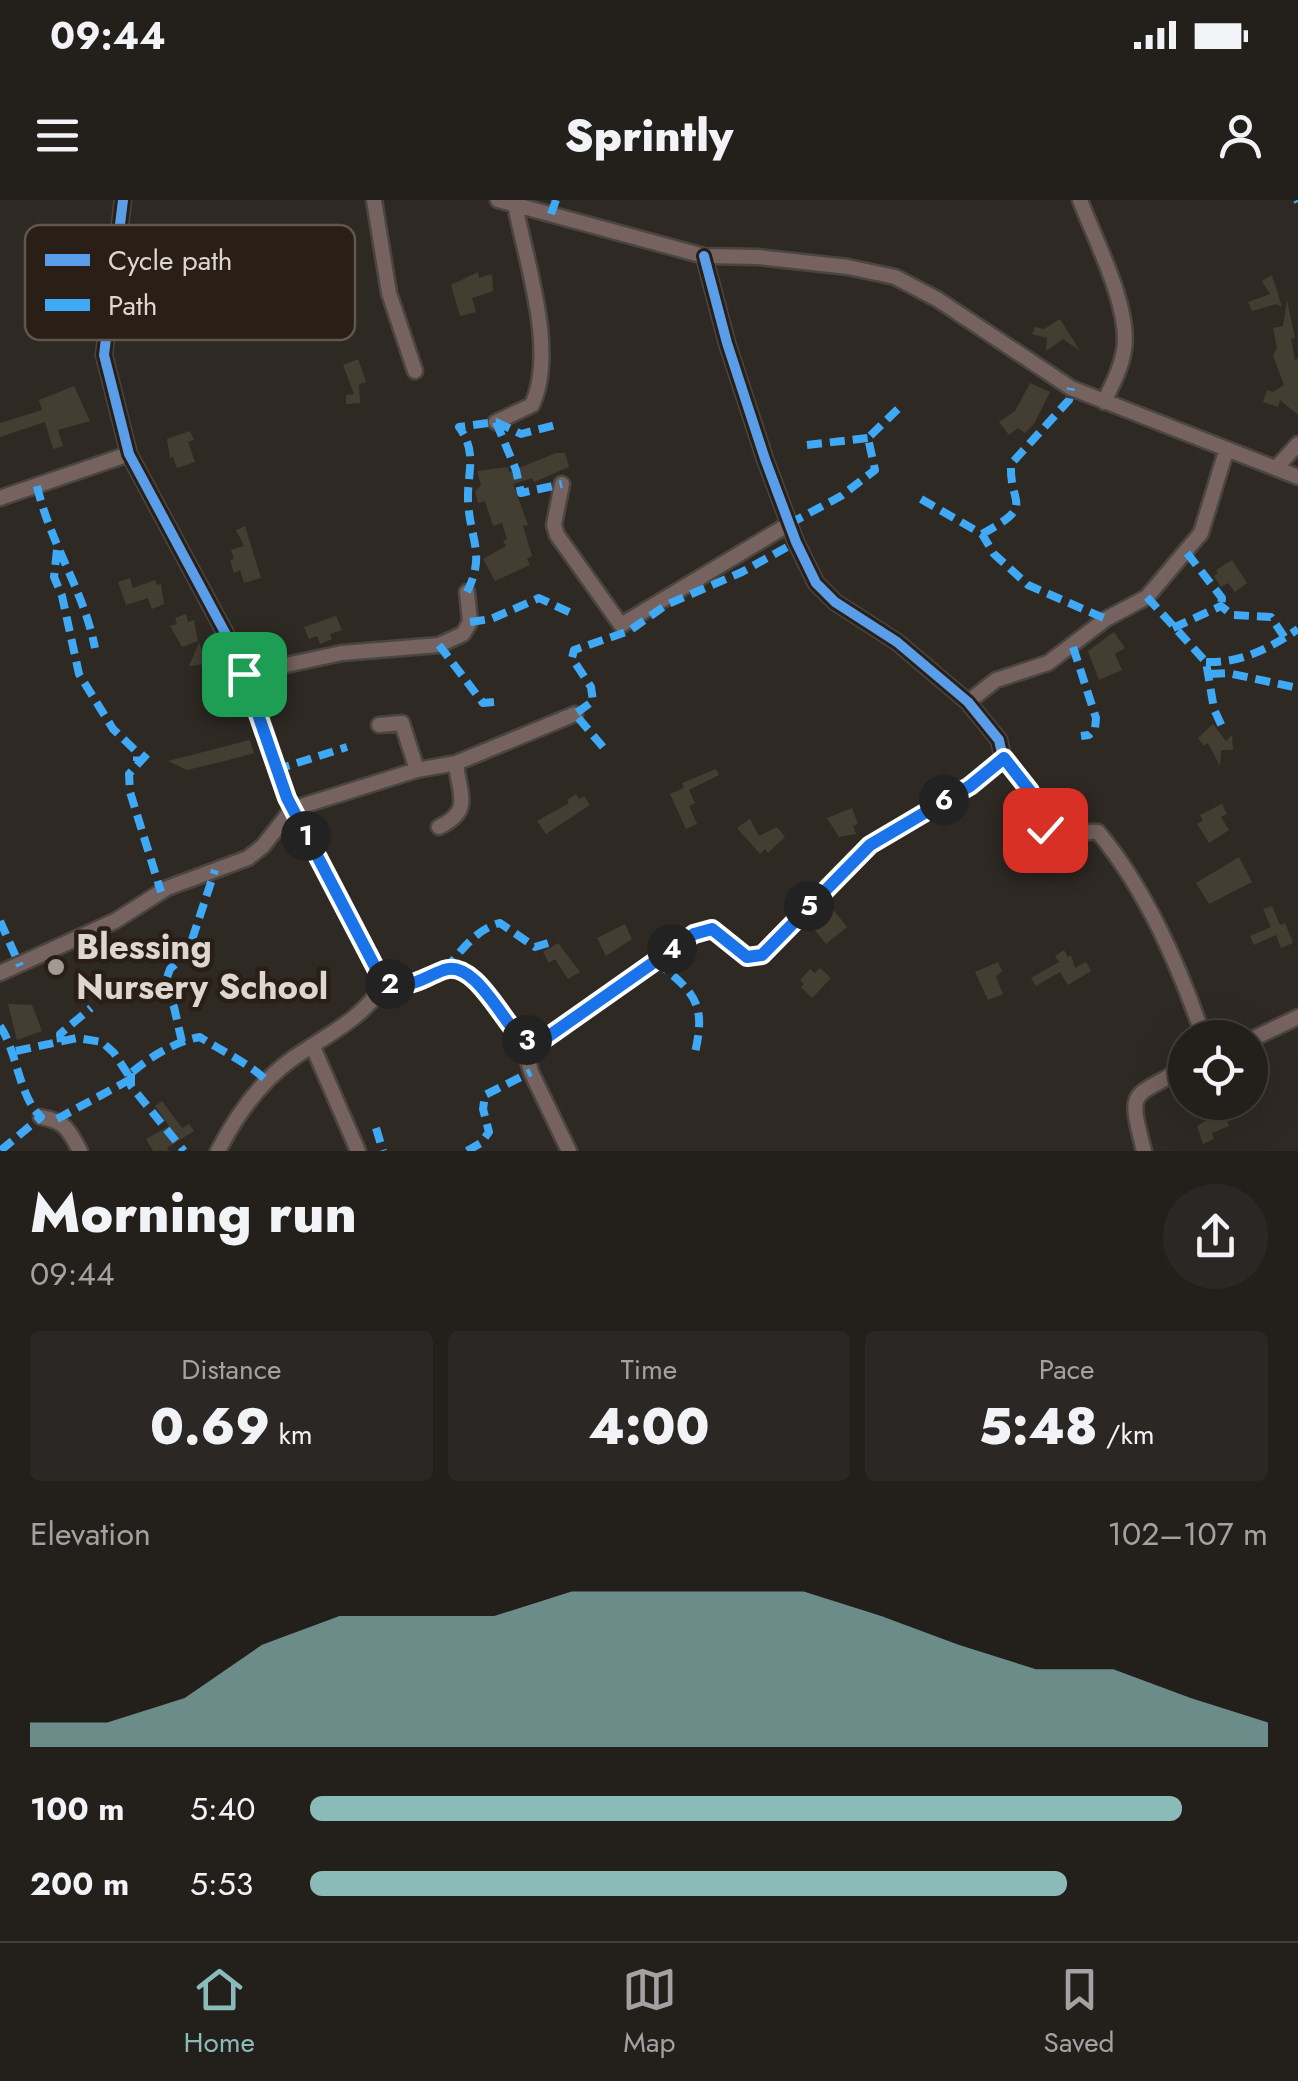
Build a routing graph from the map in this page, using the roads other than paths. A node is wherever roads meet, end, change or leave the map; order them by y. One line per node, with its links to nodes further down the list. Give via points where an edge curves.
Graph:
1 (124, 200): 6 (street)
2 (374, 200): 9 (street, via 390,293)
3 (498, 200): 5 (street)
4 (1080, 200): 10 (street, via 1125,340)
5 (515, 205): 7 (street); 11 (street, via 542,367 532,405)
6 (121, 225)
7 (704, 256): 10 (street, via 758,256 895,277); 19 (street, via 726,343)
8 (106, 340): 14 (street)
9 (415, 370)
10 (1104, 402): 13 (street)
11 (496, 422)
12 (1298, 444): 15 (street)
13 (1226, 452): 15 (street); 22 (street, via 1201,533 1147,597 1048,663 996,680)
14 (129, 454): 18 (street); 21 (street)
15 (1276, 468): 16 (street)
16 (1298, 476)
17 (562, 484): 19 (street, via 557,536 620,626)
18 (0, 498)
19 (789, 524): 22 (street, via 823,592)
20 (467, 592): 21 (street, via 470,622 463,634 439,645 342,653)
21 (244, 674): 28 (street)
22 (968, 702): 25 (street, via 999,740)
23 (575, 714): 26 (street)
24 (379, 725): 27 (street, via 402,723)
25 (1004, 758): 33 (street, via 1030,791 1048,838 1098,832 1116,854 1135,881); 35 (street, via 870,845 762,955 747,957 712,929 694,934 546,1038)
26 (456, 763): 27 (street); 29 (street, via 464,808)
27 (418, 770): 28 (street)
28 (292, 809): 30 (street, via 248,858 167,888 115,921); 31 (street)
29 (438, 827)
30 (0, 974)
31 (384, 984): 35 (street, via 415,985 459,969 474,978); 36 (street, via 360,1013)
32 (1298, 1017): 34 (street)
33 (1196, 1020)
34 (1268, 1031)
35 (523, 1040): 42 (street)
36 (313, 1047): 40 (street, via 244,1106); 41 (street)
37 (1168, 1076): 43 (street, via 1136,1098 1133,1112)
38 (41, 1117): 39 (street, via 68,1128)
39 (80, 1151)
40 (218, 1151)
41 (358, 1151)
42 (568, 1151)
43 (1144, 1151)

